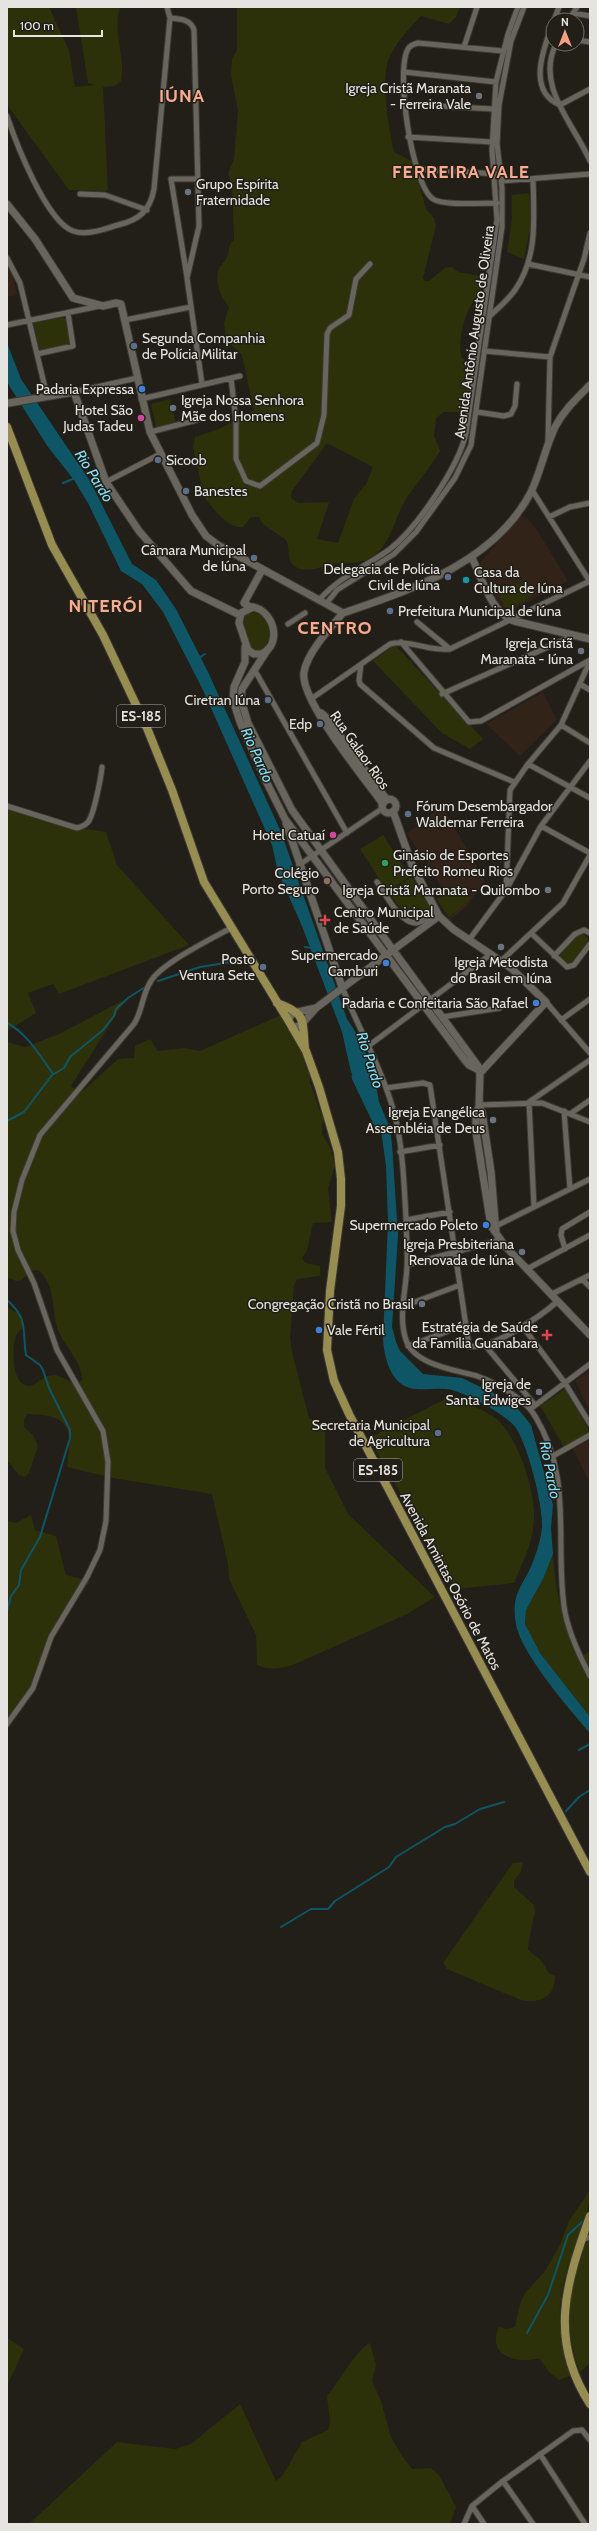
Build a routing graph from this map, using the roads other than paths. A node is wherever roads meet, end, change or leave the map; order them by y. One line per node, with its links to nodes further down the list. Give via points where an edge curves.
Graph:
1 (167, 7): 5 (street)
2 (477, 7): 6 (street)
3 (518, 7): 8 (street, Avenida Antônio Augusto de Oliveira)
4 (524, 7): 22 (street, Avenida Antônio Augusto de Oliveira, via 511,41 500,98 497,144)
5 (170, 18): 24 (street, via 186,21 194,30); 30 (street, via 154,189)
6 (464, 47): 8 (street); 10 (street, via 418,43 411,45 407,50)
7 (545, 47): 14 (street, via 541,80 547,97)
8 (503, 51): 11 (street, Avenida Antônio Augusto de Oliveira)
9 (552, 52): 14 (street, via 549,74)
10 (404, 72): 11 (street); 13 (street)
11 (496, 82): 15 (street, Avenida Antônio Augusto de Oliveira)
12 (590, 89): 14 (street)
13 (404, 104): 15 (street); 17 (street)
14 (560, 104): 19 (street)
15 (493, 109): 18 (street, Avenida Antônio Augusto de Oliveira)
16 (7, 116): 30 (street, via 15,140 42,195 59,220 68,228 80,232 97,231 131,220)
17 (408, 137): 18 (street); 20 (street)
18 (492, 142): 21 (street, Avenida Antônio Augusto de Oliveira)
19 (590, 161)
20 (418, 169): 21 (street); 28 (street, via 426,191 438,202)
21 (494, 174): 22 (street); 28 (street, Avenida Antônio Augusto de Oliveira)
22 (501, 174): 26 (street, Avenida Antônio Augusto de Oliveira)
23 (590, 174): 25 (street)
24 (197, 179): 37 (street, via 198,234); 37 (street, via 172,179)
25 (533, 179): 26 (street); 34 (street, via 534,236)
26 (502, 181): 41 (street, Avenida Antônio Augusto de Oliveira, via 502,227)
27 (80, 194): 30 (street, via 105,194)
28 (497, 203): 71 (street, Avenida Antônio Augusto de Oliveira, via 496,230 466,433 456,460 440,488 400,540 380,556 337,581)
29 (7, 204): 38 (street, via 36,239 73,298)
30 (147, 210)
31 (590, 233): 35 (street)
32 (7, 258): 43 (street, via 20,283)
33 (370, 264): 50 (street, via 356,279 349,315 330,328 327,334 324,415 317,443 260,486 246,481 236,459 236,421)
34 (528, 264): 35 (street); 41 (street, via 514,291)
35 (578, 276): 36 (street); 47 (street)
36 (590, 277)
37 (187, 278): 39 (street)
38 (103, 306): 40 (street); 42 (street, via 116,303 122,306)
39 (190, 307): 42 (street); 51 (street)
40 (68, 313): 43 (street); 46 (street, via 73,346)
41 (489, 317): 45 (street, Avenida Antônio Augusto de Oliveira)
42 (125, 320): 49 (street)
43 (28, 321): 44 (street); 46 (street)
44 (7, 325)
45 (484, 351): 47 (street); 58 (street, Avenida Antônio Augusto de Oliveira)
46 (37, 354): 55 (street)
47 (550, 358): 62 (street)
48 (240, 376): 50 (street)
49 (136, 378): 54 (street); 56 (street)
50 (231, 378): 51 (street)
51 (202, 384): 56 (street)
52 (517, 384): 58 (street, via 515,406 511,414 504,416)
53 (590, 385): 62 (street, via 563,414)
54 (74, 392): 55 (street); 64 (street)
55 (47, 396): 57 (street)
56 (141, 399): 61 (street)
57 (10, 403)
58 (477, 412): 72 (street, Avenida Antônio Augusto de Oliveira, via 471,445 461,468 422,526 394,554 340,587)
59 (197, 420): 61 (street)
60 (7, 427): 114 (main road, ES-185, via 52,546 115,659 168,778 204,882)
61 (150, 432): 63 (street)
62 (548, 446): 65 (street)
63 (160, 454): 64 (street); 69 (street, via 206,536)
64 (106, 482): 76 (street, via 139,531 185,585 206,599)
65 (532, 490): 67 (street); 68 (street, via 505,528)
66 (590, 503): 67 (street, via 570,507)
67 (549, 517): 70 (street)
68 (472, 558): 75 (street, via 402,593); 77 (street, via 496,606)
69 (262, 570): 71 (street); 73 (street, via 244,603)
70 (590, 582): 77 (street)
71 (318, 600): 72 (street)
72 (326, 604): 75 (street)
73 (250, 607): 76 (street); 84 (street, via 264,612 272,623 273,636)
74 (304, 613): 79 (street)
75 (343, 613): 92 (street, Rua Galaor Rios, via 321,640 305,668 304,681)
76 (240, 615): 83 (street, via 239,623)
77 (510, 619): 80 (street); 85 (street)
78 (417, 622): 85 (street)
79 (288, 624)
80 (576, 635): 81 (street); 91 (street)
81 (590, 639)
82 (401, 642): 85 (street); 87 (street, via 386,646); 91 (street)
83 (246, 647): 84 (street, via 250,653 258,655); 104 (street, via 244,662 234,687 234,707)
84 (268, 649): 88 (street)
85 (450, 649)
86 (590, 660): 89 (street); 91 (street, via 478,723 469,722)
87 (361, 665): 92 (street); 98 (street, via 360,684 429,744 446,754)
88 (254, 669): 106 (street); 107 (street, via 241,693 245,714 280,790)
89 (580, 684): 90 (street); 93 (street)
90 (590, 690)
91 (442, 694)
92 (311, 699): 101 (street, Rua Galaor Rios)
93 (561, 725): 94 (street); 96 (street)
94 (590, 743)
95 (590, 761): 99 (street)
96 (528, 764): 98 (street); 99 (street)
97 (102, 767): 102 (street, via 101,781 90,821 85,826 78,828)
98 (514, 782): 112 (street, via 508,795)
99 (569, 787): 100 (street); 105 (street)
100 (590, 798)
101 (384, 804): 103 (street, Rua Galaor Rios, via 386,812); 103 (street, Rua Galaor Rios, via 394,802 396,806); 106 (street)
102 (7, 806)
103 (393, 811): 113 (street, Rua Galaor Rios, via 412,865)
104 (285, 819): 109 (street); 110 (street)
105 (541, 826): 108 (street); 112 (street)
106 (346, 833): 107 (street)
107 (320, 851): 109 (street); 119 (street)
108 (590, 854): 116 (street, via 563,903)
109 (313, 856): 110 (street); 121 (street)
110 (299, 865): 124 (street)
111 (377, 882): 113 (street, via 404,920 414,923)
112 (506, 890): 117 (street)
113 (436, 918): 117 (street, Rua Galaor Rios); 119 (street)
114 (231, 928): 127 (main road, ES-185); 184 (street, via 154,976 146,989 141,1012 134,1024 40,1135 22,1180 14,1212 15,1241 34,1283 57,1350 106,1438 107,1506 105,1532 96,1560 51,1637 33,1688)
115 (590, 933): 122 (street, via 584,930 578,932)
116 (532, 934): 122 (street); 123 (street)
117 (469, 940): 120 (street, Rua Galaor Rios)
118 (590, 944): 122 (street, via 571,966 565,966)
119 (393, 950): 121 (street); 128 (street)
120 (491, 954): 123 (street, Rua Galaor Rios); 128 (street)
121 (386, 955): 124 (street); 128 (street)
122 (554, 956)
123 (501, 961): 126 (street, Rua Galaor Rios)
124 (340, 989): 129 (street); 137 (street)
125 (590, 999): 134 (street)
126 (546, 1002): 134 (street); 141 (street)
127 (277, 1003): 131 (main road); 133 (main road, ES-185)
128 (427, 1003): 132 (street); 137 (street); 141 (street, via 469,1065)
129 (317, 1007): 131 (street); 135 (street)
130 (500, 1008): 132 (street)
131 (298, 1012): 133 (street, via 291,1014); 135 (main road)
132 (442, 1017): 141 (street, via 475,1062)
133 (288, 1020): 136 (main road, ES-185)
134 (561, 1020): 139 (street)
135 (304, 1023): 136 (street); 138 (main road)
136 (292, 1028): 138 (main road, ES-185)
137 (367, 1047): 142 (street)
138 (306, 1052): 185 (main road, Avenida Amintas Osório de Matos / ES-185, via 319,1086 340,1166 341,1206 326,1338 328,1361 334,1382 348,1414)
139 (590, 1053)
140 (590, 1060): 144 (street)
141 (479, 1072): 145 (street)
142 (386, 1088): 149 (street, via 429,1084); 150 (street, via 396,1122)
143 (590, 1100): 147 (street)
144 (528, 1102): 145 (street); 146 (street, via 542,1103); 153 (street)
145 (479, 1106): 157 (street, via 476,1113 477,1140)
146 (564, 1111): 147 (street); 152 (street)
147 (570, 1114): 148 (street)
148 (590, 1122)
149 (440, 1145): 150 (street); 154 (street)
150 (400, 1152): 156 (street)
151 (590, 1179): 152 (street)
152 (570, 1189): 153 (street)
153 (534, 1207): 157 (street)
154 (450, 1212): 156 (street); 161 (street)
155 (590, 1212): 160 (street, via 562,1229)
156 (406, 1220): 162 (street)
157 (494, 1229): 159 (street)
158 (590, 1235): 160 (street)
159 (500, 1240): 161 (street); 163 (street)
160 (565, 1249): 163 (street)
161 (456, 1253): 162 (street); 166 (street)
162 (407, 1265): 170 (street)
163 (527, 1269): 168 (street)
164 (590, 1275): 165 (street)
165 (582, 1279): 167 (street); 168 (street)
166 (460, 1284): 170 (street); 171 (street)
167 (590, 1287)
168 (552, 1294): 169 (street)
169 (558, 1301): 172 (street); 173 (street)
170 (404, 1306): 175 (street, via 403,1325)
171 (465, 1325): 174 (street, via 468,1345 474,1347); 175 (street)
172 (523, 1327): 174 (street); 177 (street)
173 (590, 1335)
174 (484, 1344): 178 (street)
175 (408, 1346): 179 (street, via 419,1356 439,1365 484,1379)
176 (590, 1364): 177 (street)
177 (565, 1383): 178 (street); 180 (street)
178 (535, 1405): 179 (street)
179 (530, 1409): 182 (street, via 546,1437)
180 (590, 1424)
181 (590, 1435): 182 (street)
182 (553, 1456): 183 (street, via 561,1498 564,1606 574,1640)
183 (590, 1676)
184 (7, 1724)
185 (590, 1872)
186 (590, 2216): 188 (main road)
187 (590, 2237): 188 (street)
188 (582, 2240): 189 (main road, via 565,2296 564,2330 569,2359 581,2390)
189 (590, 2404)
190 (590, 2440): 191 (street, via 584,2431 575,2430)
191 (540, 2454): 192 (street); 197 (street)
192 (503, 2481): 193 (street); 196 (street)
193 (472, 2506): 194 (street); 195 (street)
194 (464, 2524)
195 (484, 2524)
196 (534, 2524)
197 (585, 2524)

